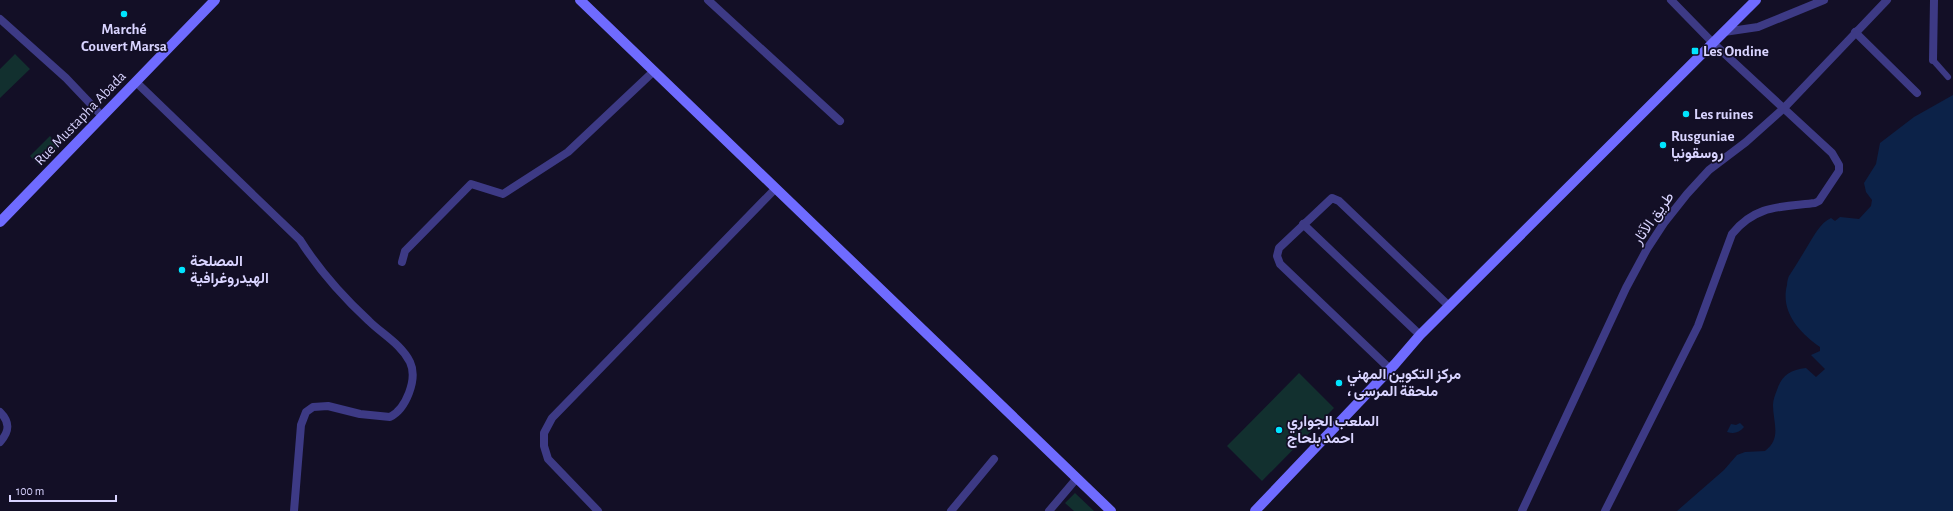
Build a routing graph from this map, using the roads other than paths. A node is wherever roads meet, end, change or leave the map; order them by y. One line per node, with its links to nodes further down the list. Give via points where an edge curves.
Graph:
1 (215, 0): 17 (main road, Rue Mustapha Abada)
2 (580, 0): 15 (main road)
3 (708, 0): 21 (street)
4 (1671, 0): 13 (street)
5 (1756, 0): 11 (main road)
6 (1824, 0): 9 (street)
7 (1887, 0): 12 (street, طريق الآثار)
8 (1934, 0): 14 (street)
9 (1815, 2): 11 (street, via 1758,27)
10 (0, 19): 20 (street, via 66,78)
11 (1724, 32): 13 (main road)
12 (1855, 32): 18 (street); 19 (street, طريق الآثار)
13 (1713, 43): 19 (street); 26 (main road)
14 (1933, 60): 16 (street)
15 (654, 71): 22 (main road); 25 (street, via 568,152 503,194 471,184 405,251)
16 (1948, 77)
17 (136, 82): 20 (main road, Rue Mustapha Abada); 34 (street, via 300,240 314,262 343,295 404,352 410,362 413,373 409,390 400,410 390,417 360,414 328,406 313,407 306,412 301,425)
18 (1917, 93)
19 (1784, 108): 39 (street, طريق الآثار, via 1709,170 1687,194 1647,249 1626,288); 40 (street, via 1836,159 1839,171 1819,201 1764,210 1741,223 1732,234 1698,326)
20 (103, 117): 23 (main road, Rue Mustapha Abada)
21 (840, 121)
22 (776, 188): 32 (main road); 35 (street, via 552,418 544,433 548,459)
23 (0, 222)
24 (1303, 224): 26 (street, via 1330,199 1339,200); 27 (street); 28 (street, via 1279,248 1277,256 1280,264)
25 (402, 262)
26 (1448, 306): 27 (main road)
27 (1420, 335): 28 (main road)
28 (1390, 369): 38 (main road)
29 (0, 412): 30 (street, via 9,427)
30 (0, 442)
31 (994, 459): 36 (street)
32 (1077, 478): 33 (street); 37 (main road)
33 (1054, 509)
34 (294, 511)
35 (598, 511)
36 (951, 511)
37 (1111, 511)
38 (1255, 511)
39 (1522, 511)
40 (1605, 511)

